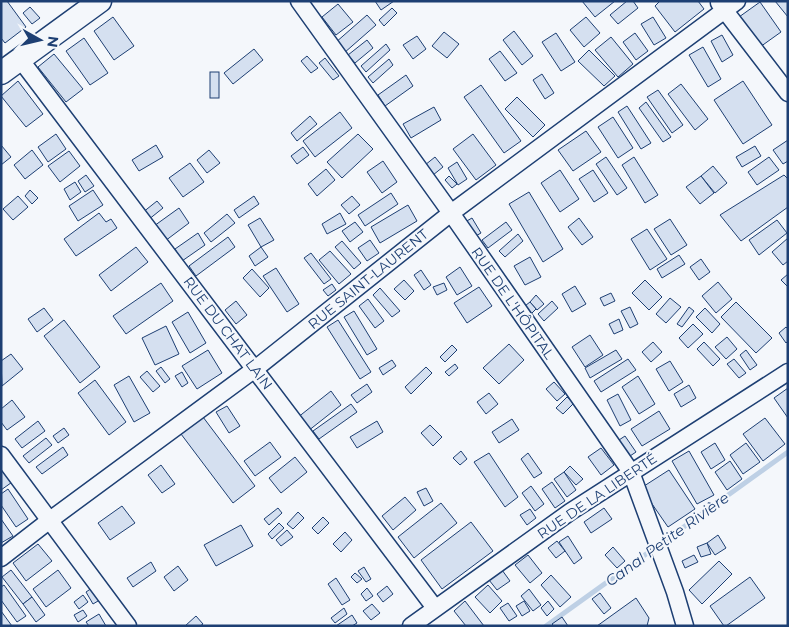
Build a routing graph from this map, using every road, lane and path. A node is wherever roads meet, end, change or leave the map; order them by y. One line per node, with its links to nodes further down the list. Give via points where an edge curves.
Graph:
1 (100, 1): 4 (street)
2 (299, 1): 7 (street, RUE DE L'HÔPITAL)
3 (727, 4): 6 (street); 7 (street, RUE SAINT-LAURENT)
4 (20, 58): 5 (street); 8 (street, RUE DU CHAT LAIN)
5 (1, 73)
6 (788, 93)
7 (451, 213): 8 (street, RUE SAINT-LAURENT); 11 (street, RUE DE L'HÔPITAL)
8 (255, 369): 12 (street, RUE SAINT-LAURENT); 14 (street, RUE DU CHAT LAIN)
9 (788, 372): 11 (street, RUE DE LA LIBERTÉ)
10 (1, 455): 12 (street)
11 (631, 472): 14 (street, RUE DE LA LIBERTÉ); 17 (street, RUE DE L'HÔPITAL)
12 (50, 520): 13 (street, RUE SAINT-LAURENT); 15 (street)
13 (1, 558)
14 (436, 608): 16 (street, RUE DE LA LIBERTÉ)
15 (128, 626)
16 (411, 626)
17 (686, 626)

